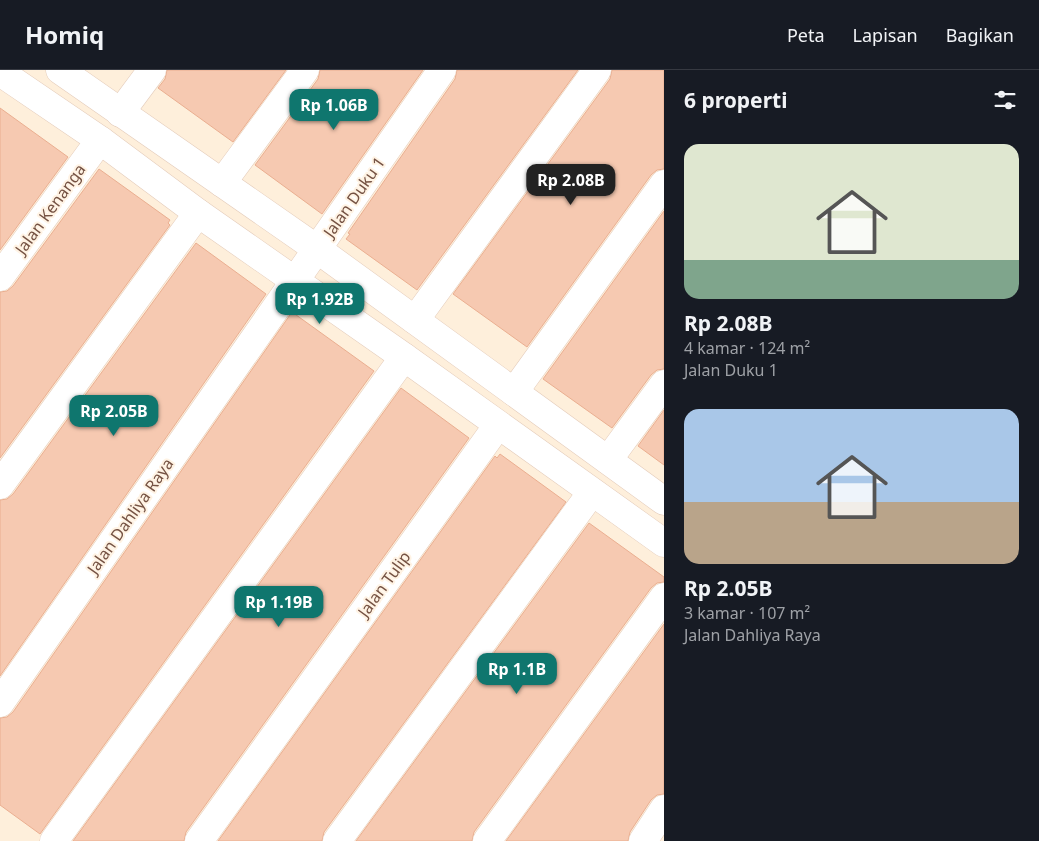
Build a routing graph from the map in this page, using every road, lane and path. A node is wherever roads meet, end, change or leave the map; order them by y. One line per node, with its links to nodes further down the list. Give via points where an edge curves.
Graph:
1 (60, 70): 7 (street)
2 (152, 70): 7 (street)
3 (305, 70): 9 (street)
4 (442, 70): 12 (street, Jalan Duku 1)
5 (597, 70): 15 (street)
6 (0, 71): 8 (street)
7 (120, 113): 9 (street)
8 (100, 140): 11 (street); 13 (street, Jalan Kenanga)
9 (222, 183): 12 (street)
10 (664, 184): 18 (street)
11 (198, 213): 14 (street); 21 (street)
12 (317, 250): 14 (street, Jalan Duku 1); 15 (street)
13 (0, 277)
14 (294, 280): 16 (street); 26 (street, Jalan Dahliya Raya)
15 (414, 320): 18 (street)
16 (404, 357): 19 (street); 28 (street)
17 (664, 384): 20 (street)
18 (514, 392): 20 (street)
19 (498, 425): 22 (street); 29 (street, Jalan Tulip)
20 (608, 460): 23 (street)
21 (0, 485)
22 (592, 492): 24 (street); 30 (street)
23 (664, 501)
24 (664, 543)
25 (664, 597): 31 (street)
26 (0, 703)
27 (664, 809): 32 (street)
28 (54, 841)
29 (199, 841)
30 (337, 841)
31 (487, 841)
32 (643, 841)

